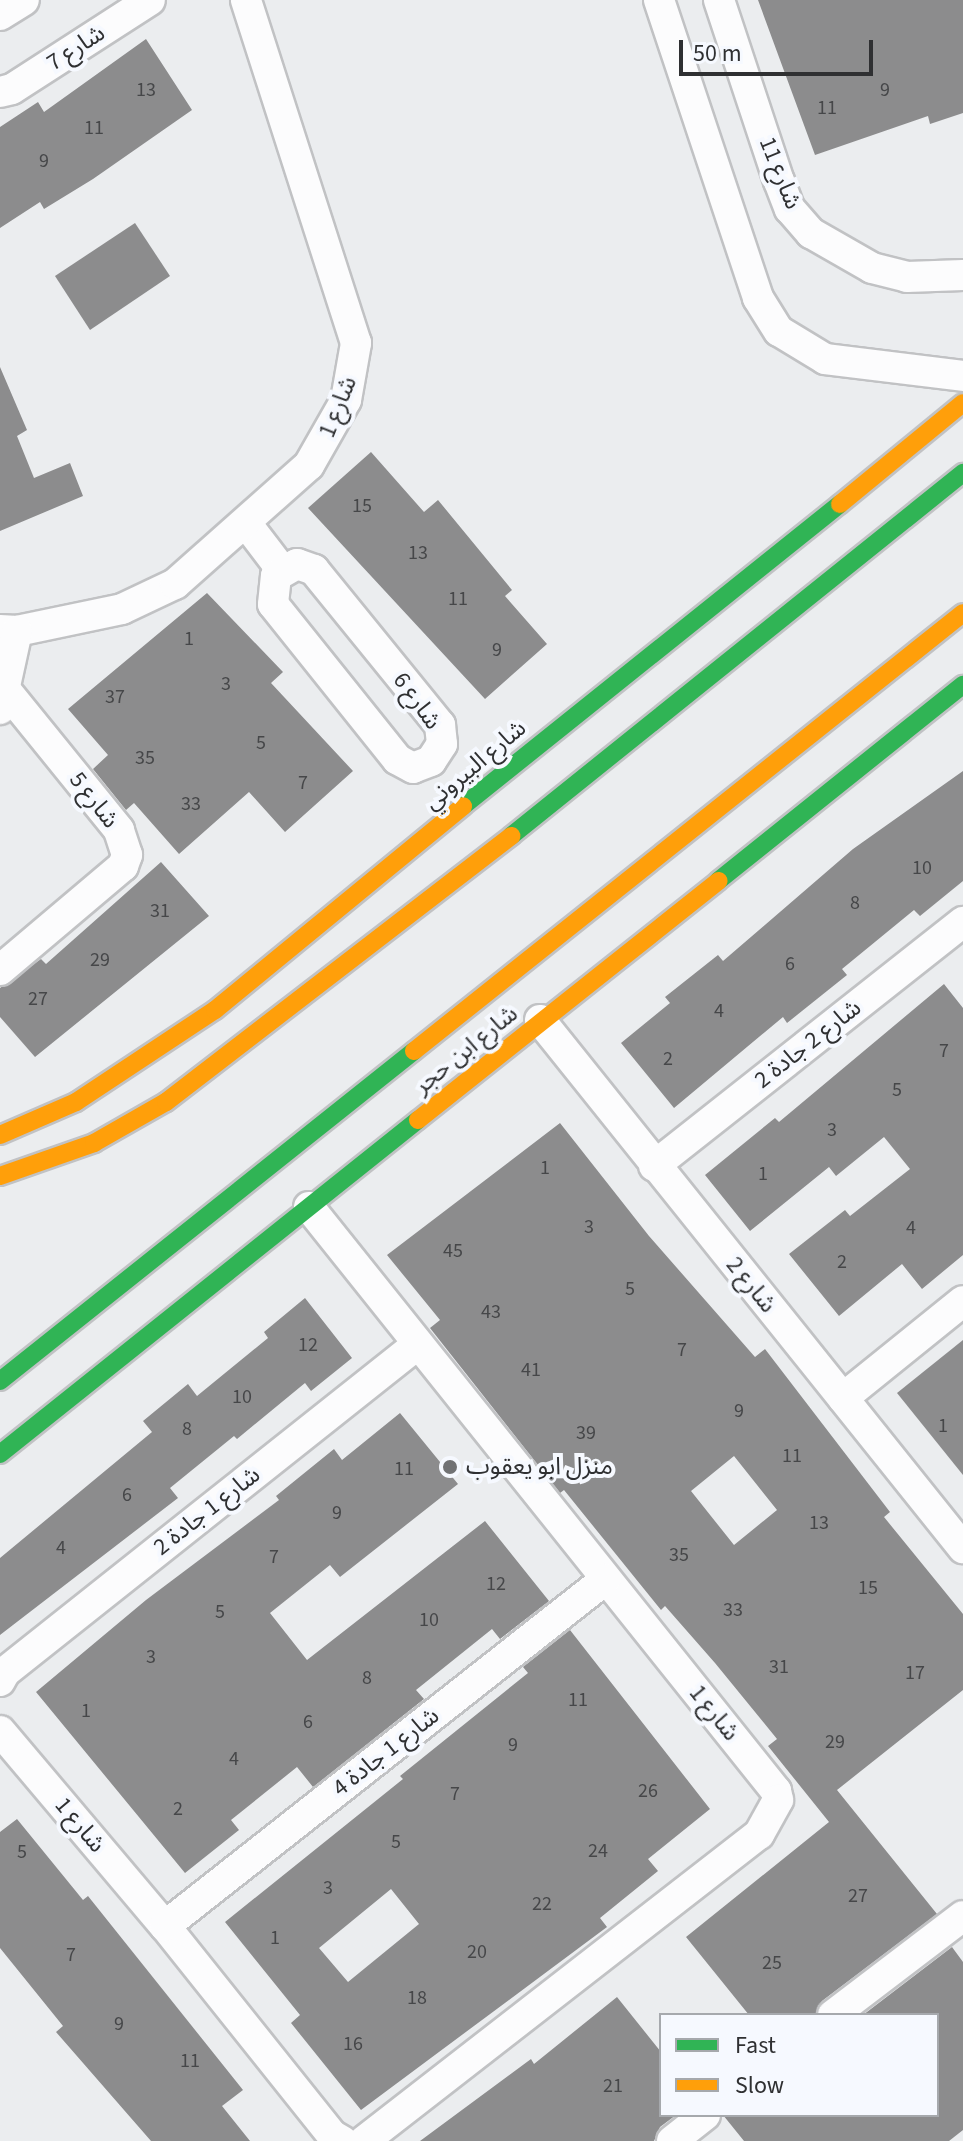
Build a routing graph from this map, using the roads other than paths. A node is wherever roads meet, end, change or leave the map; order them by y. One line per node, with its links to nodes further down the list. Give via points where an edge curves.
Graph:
1 (24, 0): 6 (street)
2 (150, 0): 7 (street, شارع 7)
3 (246, 0): 12 (street, شارع 1, via 356,343 353,373 333,430 309,465)
4 (659, 0): 9 (street, via 758,298 779,331 825,359)
5 (719, 0): 8 (street, شارع 11, via 790,209 811,233 872,268 907,277)
6 (0, 15)
7 (0, 92)
8 (963, 275)
9 (963, 376)
10 (963, 403): 22 (main road, شارع البيروني)
11 (963, 473): 24 (main road)
12 (246, 523): 13 (street); 15 (street, شارع 1, via 175,584 122,609)
13 (281, 569): 13 (street, شارع 6, via 272,584 273,604 397,759 413,768 431,761 442,744 440,725 314,570 297,564)
14 (963, 613): 18 (main road, شارع ابن حجر)
15 (9, 631): 17 (street, شارع 5)
16 (963, 685): 21 (main road, شارع ابن حجر, via 827,784)
17 (3, 700): 27 (street, شارع 5, via 119,830 127,855 123,866)
18 (806, 739): 19 (main road); 20 (main road, شارع ابن حجر)
19 (800, 761)
20 (743, 789): 21 (main road, via 774,800); 35 (main road, شارع ابن حجر)
21 (785, 826): 28 (main road, شارع ابن حجر)
22 (391, 867): 23 (main road, شارع البيروني); 24 (main road, via 399,893)
23 (351, 899): 26 (main road, via 376,911); 29 (main road, شارع البيروني, via 215,1010 132,1067 76,1102)
24 (422, 906): 26 (main road)
25 (963, 922): 30 (street, شارع 2 جادة 2)
26 (382, 937): 31 (main road, via 166,1102 94,1143)
27 (0, 970)
28 (540, 1020): 30 (street, شارع 2); 32 (main road, شارع ابن حجر)
29 (0, 1135)
30 (654, 1166): 36 (street, شارع 2)
31 (0, 1176)
32 (309, 1207): 34 (street, شارع 1); 37 (main road, شارع ابن حجر)
33 (963, 1301): 36 (street)
34 (418, 1344): 39 (street, شارع 1); 40 (street, شارع 1 جادة 2)
35 (0, 1381)
36 (843, 1398): 38 (street, شارع 2)
37 (0, 1454)
38 (963, 1548)
39 (606, 1579): 43 (street, شارع 1 جادة 4); 47 (street, شارع 1, via 776,1791 775,1811 759,1834)
40 (0, 1681)
41 (0, 1731): 43 (street, شارع 1)
42 (963, 1916): 44 (street)
43 (165, 1926): 46 (street, شارع 1)
44 (836, 2013)
45 (702, 2117): 48 (street)
46 (342, 2141)
47 (364, 2141)
48 (672, 2141)

